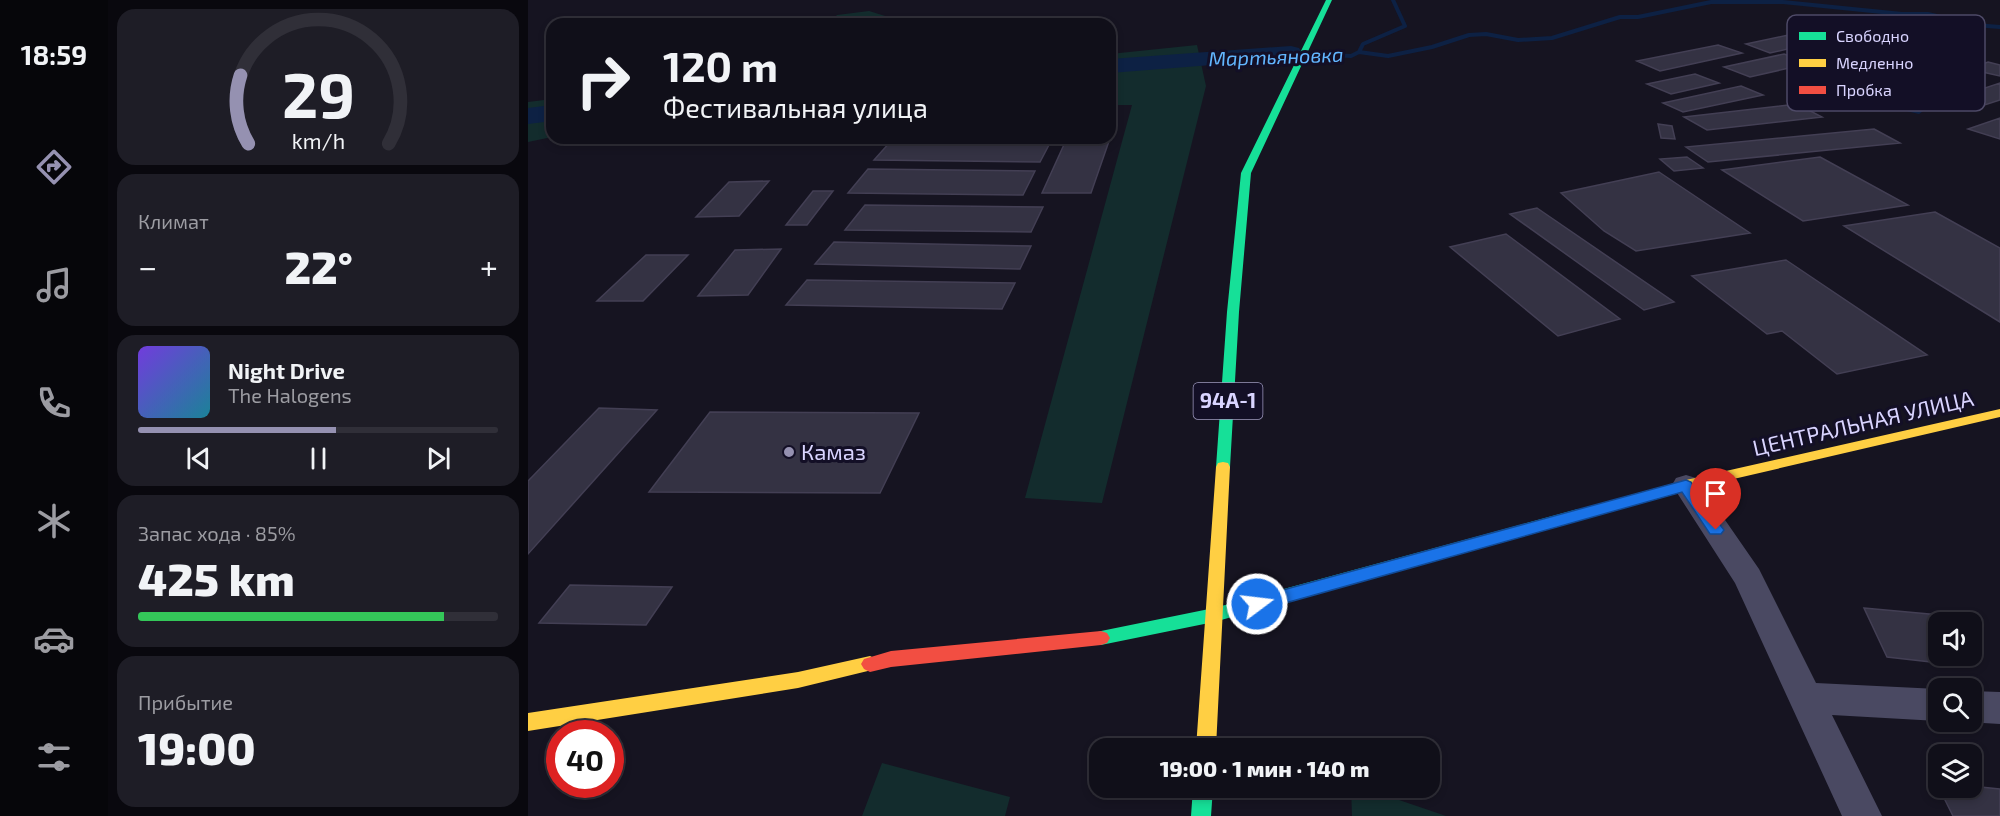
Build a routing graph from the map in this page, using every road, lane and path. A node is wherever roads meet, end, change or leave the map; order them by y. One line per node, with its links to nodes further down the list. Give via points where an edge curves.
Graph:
1 (1329, 0): 4 (main road, 94А-1, via 1246,173)
2 (2000, 413): 3 (main road, ЦЕНТРАЛЬНАЯ УЛИЦА)
3 (1686, 485): 4 (main road, ЦЕНТРАЛЬНАЯ УЛИЦА); 5 (street, via 1748,578)
4 (1214, 615): 9 (main road, ЦЕНТРАЛЬНАЯ УЛИЦА, via 1119,636 891,659 798,680); 10 (main road, 94А-1)
5 (1804, 698): 6 (street); 13 (street)
6 (1928, 704)
7 (1982, 707): 8 (street)
8 (2000, 708)
9 (528, 722)
10 (1207, 738)
11 (1202, 798): 12 (main road)
12 (1201, 816)
13 (1862, 816)

